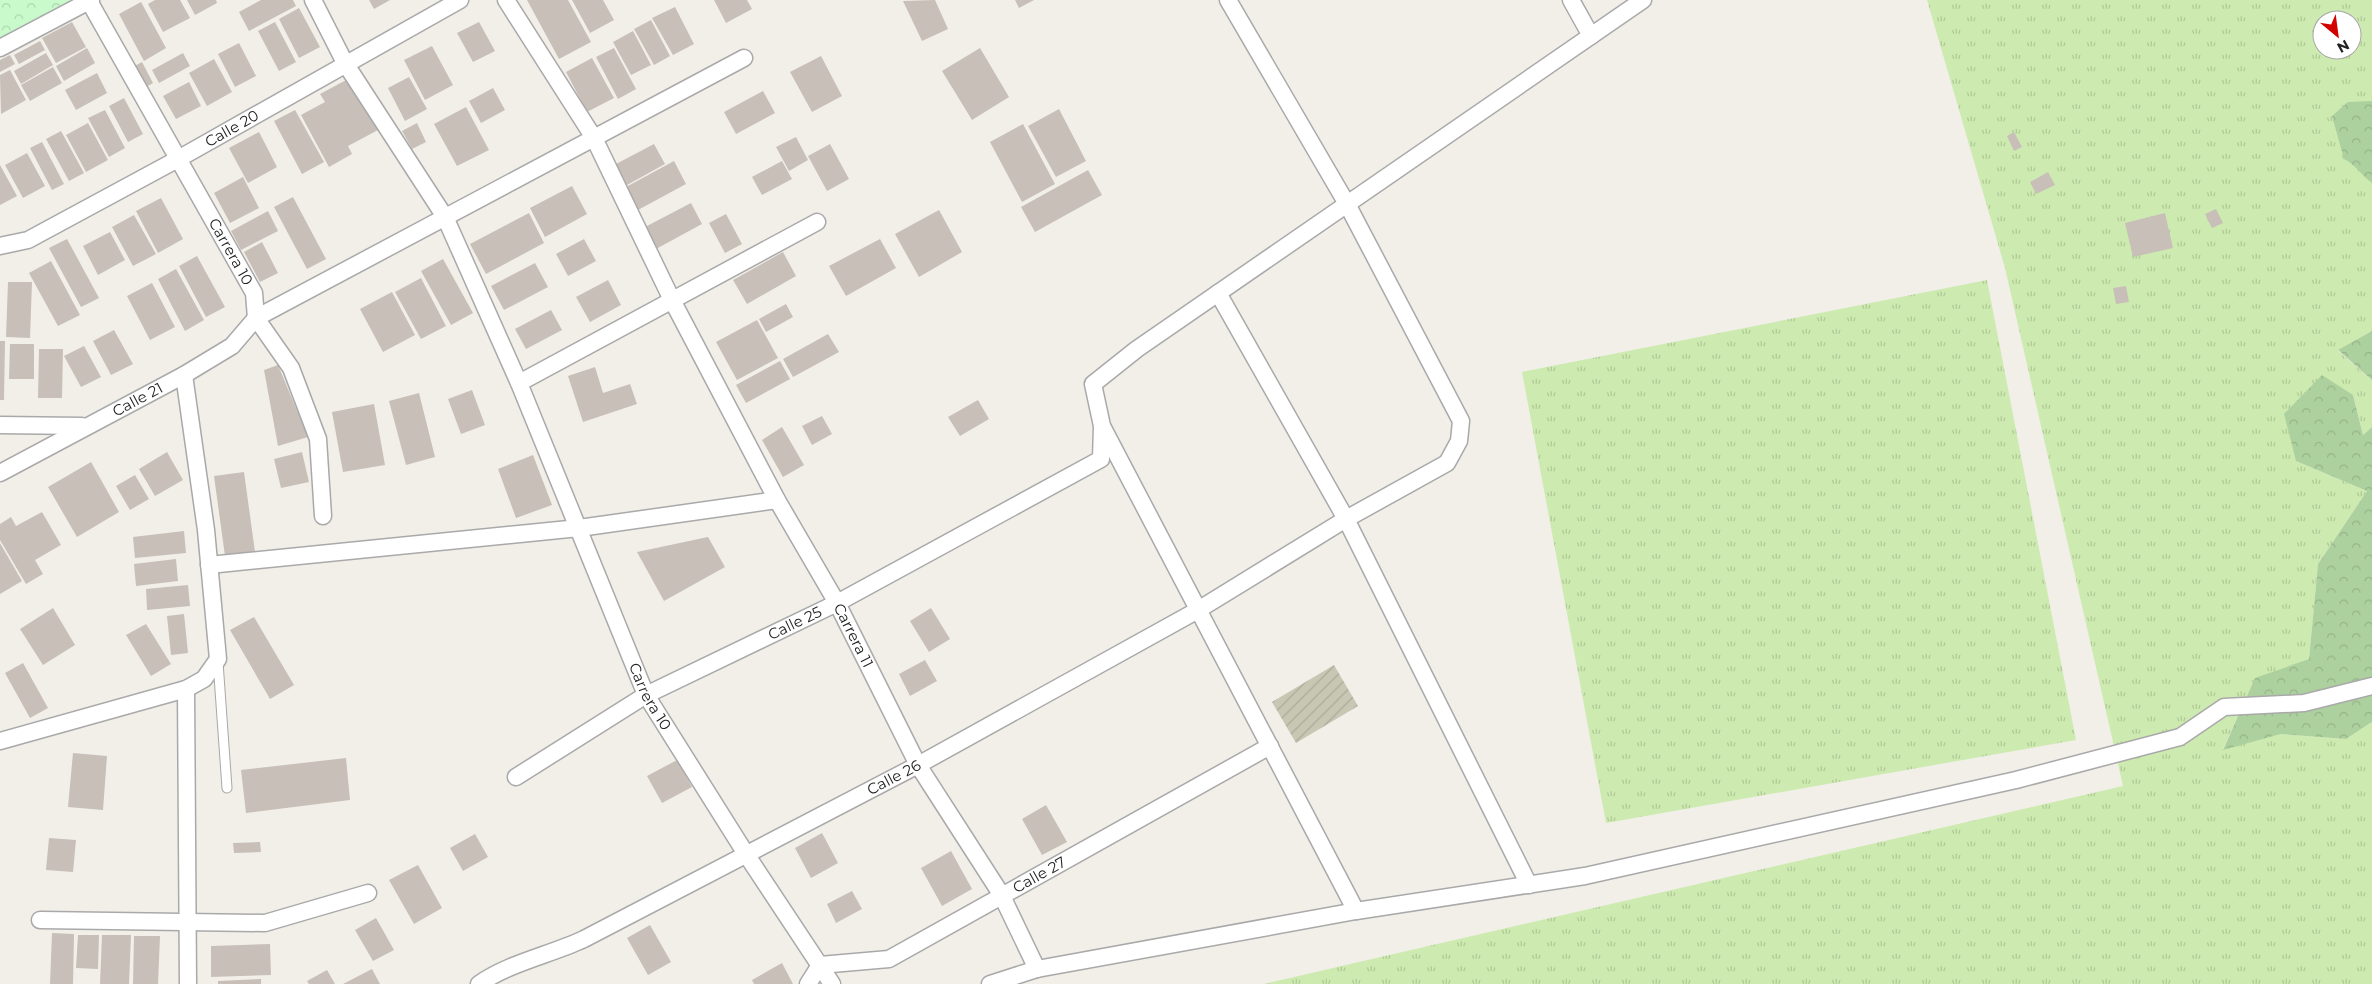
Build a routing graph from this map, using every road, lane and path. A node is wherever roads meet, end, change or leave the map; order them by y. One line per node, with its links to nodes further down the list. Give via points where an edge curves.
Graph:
1 (313, 0): 11 (street, Carrera 10)
2 (460, 0): 11 (street, Calle 20)
3 (506, 0): 12 (street, Carrera 11)
4 (1228, 0): 14 (street, Calle 26)
5 (1572, 0): 8 (street)
6 (1643, 0): 8 (street)
7 (90, 1): 9 (street); 13 (street, Carrera 10)
8 (1591, 36): 14 (street)
9 (0, 48)
10 (744, 58): 12 (street)
11 (346, 63): 13 (street, Calle 20); 15 (street, Carrera 10)
12 (594, 138): 15 (street); 19 (street, Carrera 11)
13 (178, 159): 17 (street, Calle 20, via 28,240); 20 (street, Carrera 10, via 254,293)
14 (1347, 204): 18 (street); 29 (street, Calle 26, via 1462,421 1459,441 1446,463)
15 (445, 217): 20 (street); 22 (street, Carrera 10)
16 (817, 222): 19 (street)
17 (0, 246)
18 (1218, 293): 25 (street, via 1093,384); 29 (street)
19 (672, 300): 22 (street); 27 (street, Carrera 11)
20 (256, 318): 21 (street, Calle 21, via 232,346); 28 (street, via 291,368 318,439)
21 (184, 374): 24 (street, Calle 21); 31 (street)
22 (520, 383): 30 (street, Carrera 10)
23 (0, 425): 24 (street, Calle 21)
24 (84, 426): 26 (street)
25 (1102, 426): 32 (street, Calle 25, via 1102,458); 33 (street)
26 (0, 473)
27 (777, 500): 30 (street); 32 (street, Carrera 11)
28 (323, 516)
29 (1346, 519): 33 (street, Calle 26); 44 (street)
30 (579, 528): 31 (street); 37 (street, Carrera 10)
31 (210, 565): 34 (street)
32 (837, 603): 37 (street, Calle 25); 40 (street, Carrera 11)
33 (1198, 610): 39 (street); 40 (street, Calle 26)
34 (218, 659): 36 (street, via 204,679); 42 (lane)
35 (2372, 686): 44 (street, via 2304,703 2224,707 2180,737 2016,780 1586,876)
36 (186, 689): 38 (street); 49 (street)
37 (646, 695): 41 (street, Calle 25); 43 (street, Carrera 10)
38 (0, 741)
39 (1270, 746): 46 (street, Calle 27); 47 (street)
40 (918, 765): 43 (street, Calle 26); 46 (street, Carrera 11)
41 (516, 777)
42 (227, 788)
43 (746, 854): 50 (street, Carrera 10); 53 (street, Calle 26, via 564,949 534,958)
44 (1529, 885): 47 (street)
45 (368, 893): 49 (street, via 265,923)
46 (1001, 894): 50 (street, Calle 27, via 890,959); 51 (street, Carrera 11)
47 (1356, 911): 51 (street)
48 (40, 920): 49 (street)
49 (189, 923): 52 (street)
50 (820, 965): 54 (street); 55 (street, Carrera 10)
51 (1037, 969): 56 (street)
52 (188, 984)
53 (479, 984)
54 (808, 984)
55 (832, 984)
56 (990, 984)

